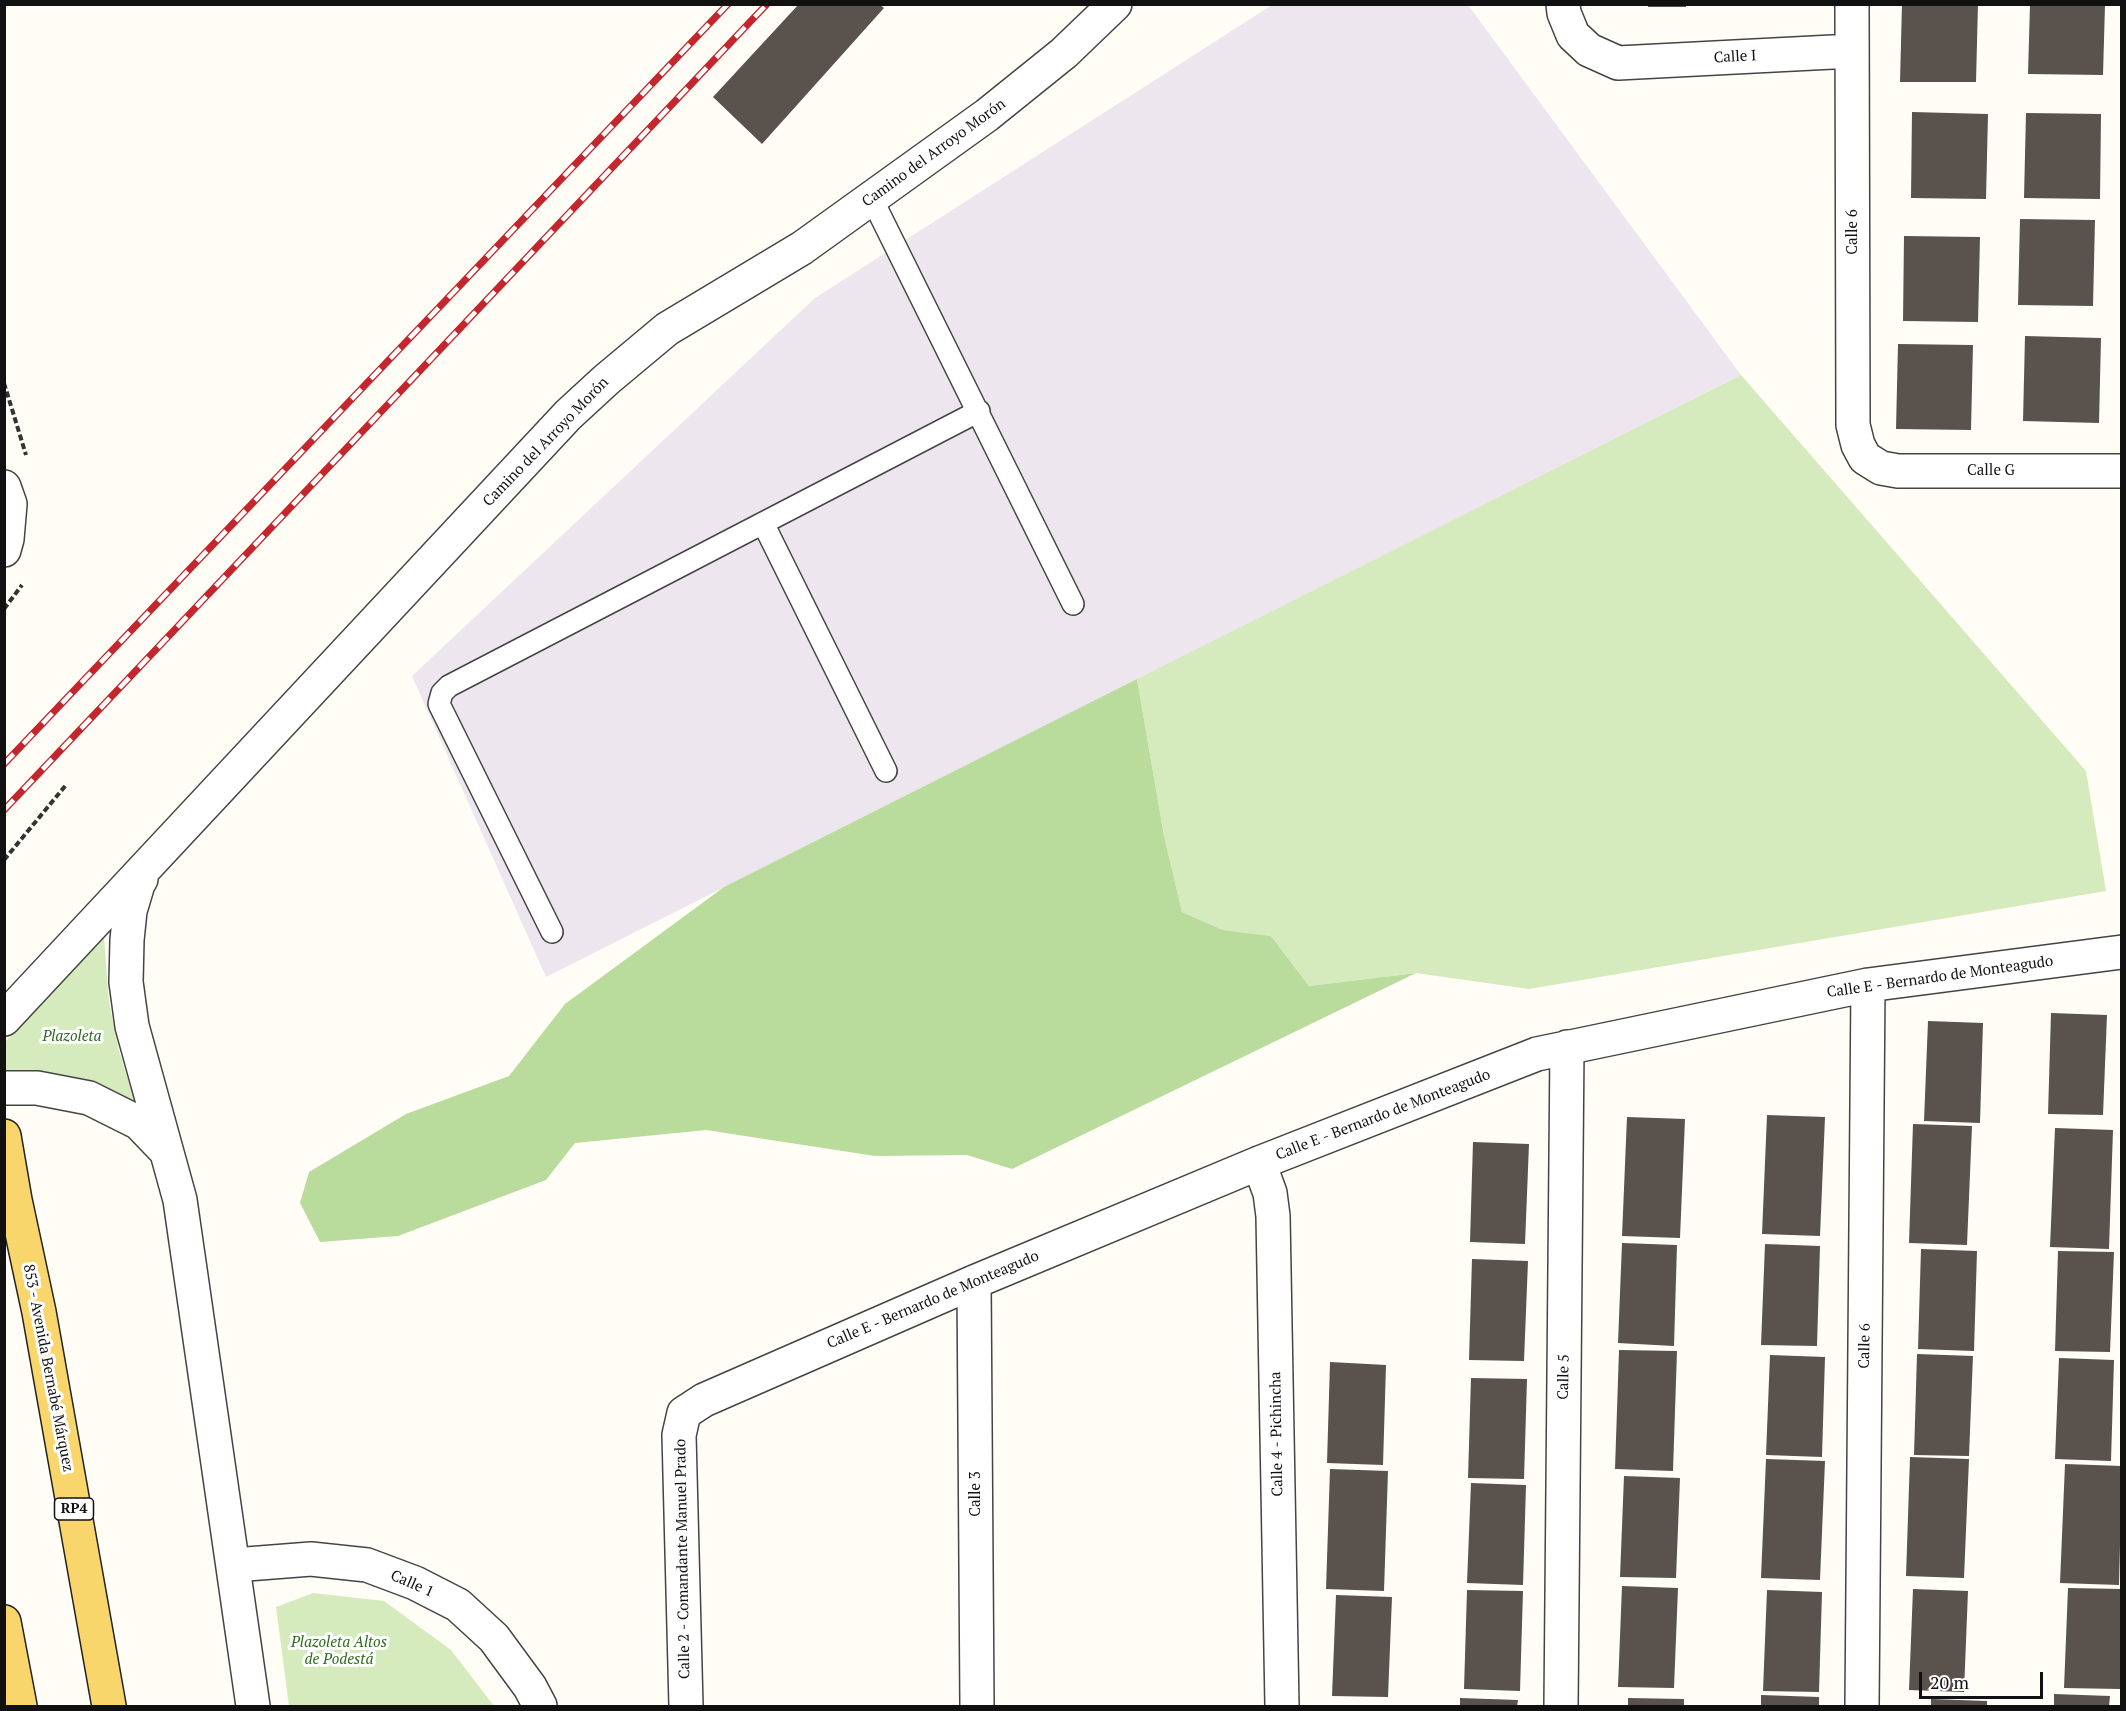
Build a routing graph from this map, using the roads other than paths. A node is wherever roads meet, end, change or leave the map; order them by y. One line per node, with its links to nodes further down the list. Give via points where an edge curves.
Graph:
1 (1115, 4): 5 (street, Camino del Arroyo Morón, via 987,115)
2 (1563, 4): 4 (street, Calle I, via 1573,35 1589,50 1618,63)
3 (1852, 4): 4 (street, Calle 6)
4 (1852, 51): 7 (street, Calle 6, via 1853,425)
5 (872, 199): 6 (lane); 14 (street, Camino del Arroyo Morón, via 802,248 667,329 606,380 568,416)
6 (979, 411): 10 (lane); 12 (lane)
7 (1864, 458): 8 (street, Calle G, via 1881,468 1899,471)
8 (2121, 471)
9 (4, 487): 11 (street, via 9,504)
10 (763, 523): 13 (lane); 15 (lane, via 442,693 440,704)
11 (4, 550)
12 (1073, 604)
13 (886, 771)
14 (152, 863): 18 (street, Camino del Arroyo Morón); 22 (street, Camino del Arroyo Morón, via 138,884 130,911 126,982 132,1026)
15 (552, 932)
16 (2121, 952): 17 (street, Calle E - Bernardo de Monteagudo)
17 (1868, 984): 19 (street, Calle E - Bernardo de Monteagudo); 36 (street, Calle 6)
18 (4, 1019)
19 (1567, 1047): 23 (street, Calle E - Bernardo de Monteagudo, via 1538,1054); 35 (street, Calle 5)
20 (4, 1088): 22 (street, via 37,1088 89,1098 139,1122)
21 (4, 1137): 29 (main road, 853 - Avenida Bernabé Márquez / RP4)
22 (166, 1151): 26 (street, via 180,1200)
23 (1259, 1163): 24 (street, Calle E - Bernardo de Monteagudo); 34 (street, Calle 4 - Pichincha, via 1273,1216)
24 (975, 1282): 25 (street, Calle E - Bernardo de Monteagudo, via 704,1400); 33 (street, Calle 3)
25 (684, 1413): 32 (street, Calle 2 - Comandante Manuel Prado, via 679,1435)
26 (234, 1565): 30 (street); 31 (street, Calle 1, via 311,1558 367,1565 415,1583 458,1605 494,1638)
27 (4, 1622): 28 (main road)
28 (20, 1707)
29 (109, 1707)
30 (253, 1707)
31 (540, 1707)
32 (686, 1707)
33 (977, 1707)
34 (1282, 1707)
35 (1561, 1707)
36 (1862, 1707)

